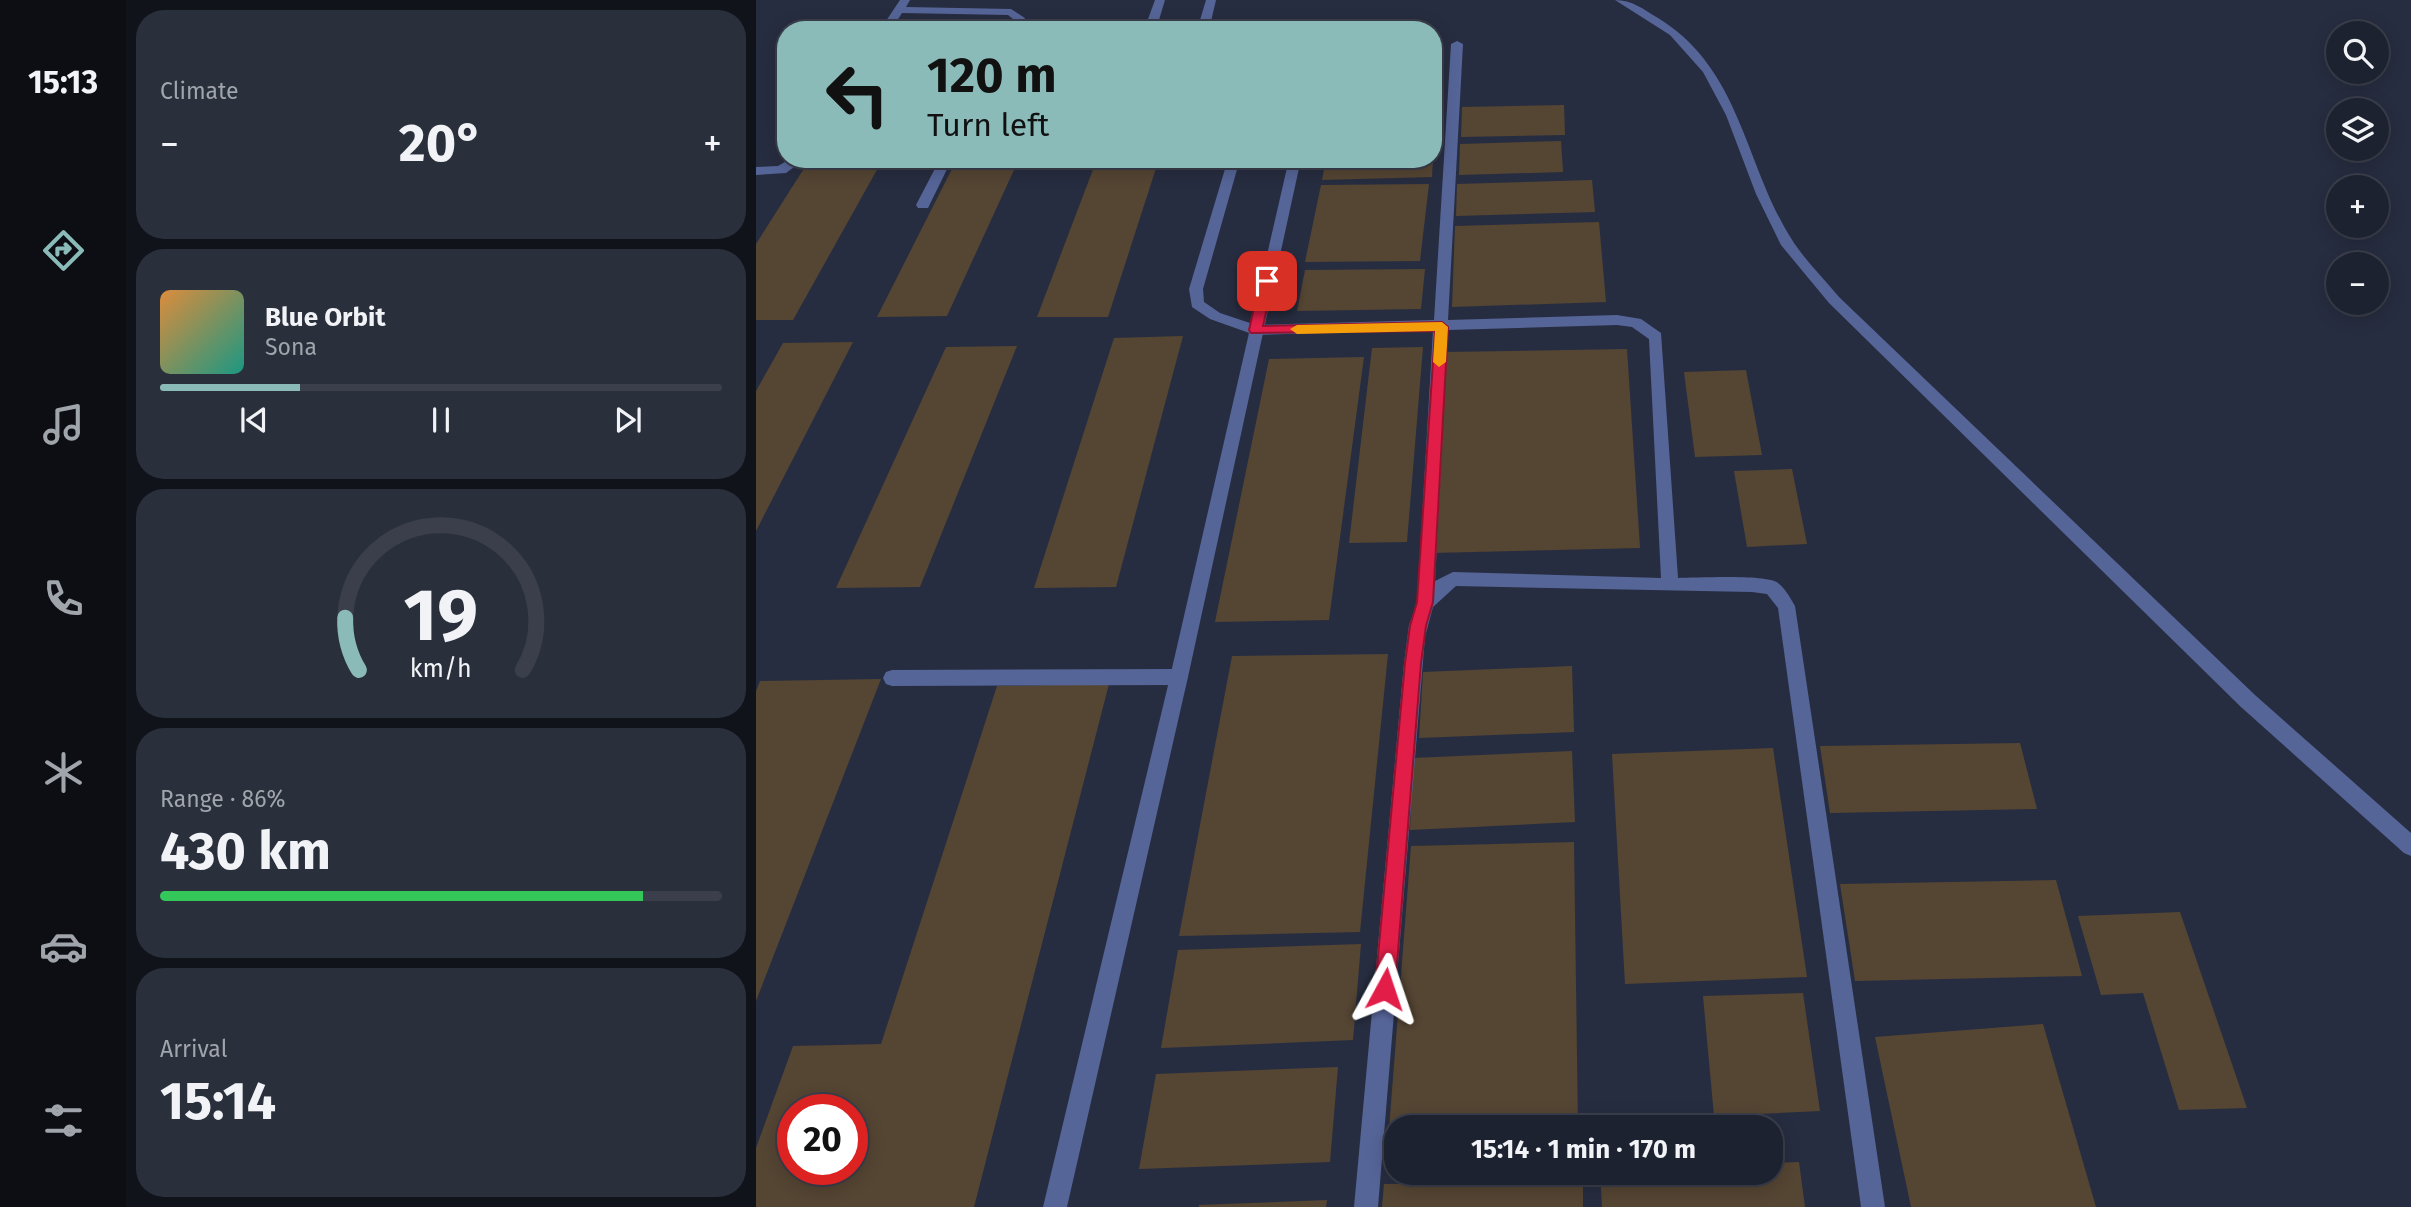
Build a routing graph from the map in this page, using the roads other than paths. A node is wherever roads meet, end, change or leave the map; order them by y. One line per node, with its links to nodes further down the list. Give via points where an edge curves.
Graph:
1 (1160, 0): 7 (street)
2 (1210, 0): 8 (street)
3 (1620, 0): 22 (street, via 1674,33 1708,71 1732,115 1788,246 1834,300 2248,701)
4 (902, 5): 5 (street); 6 (street, via 1012,12)
5 (891, 21)
6 (1018, 21)
7 (1153, 21)
8 (1205, 21)
9 (1457, 44): 16 (street)
10 (784, 168): 14 (street)
11 (942, 168): 15 (street)
12 (1231, 168): 17 (street, via 1196,289 1197,304 1215,316)
13 (1293, 168): 17 (street)
14 (756, 171)
15 (923, 205)
16 (1442, 327): 17 (street); 18 (street, via 1617,320 1636,322 1656,337); 19 (street)
17 (1255, 330): 20 (street)
18 (1670, 585): 19 (street, via 1453,579 1438,586); 25 (street, via 1762,587 1772,589 1786,606)
19 (1425, 602): 24 (street, via 1413,663)
20 (1179, 677): 21 (street); 23 (street)
21 (892, 678)
22 (2411, 846)
23 (1055, 1207)
24 (1366, 1207)
25 (1873, 1207)

